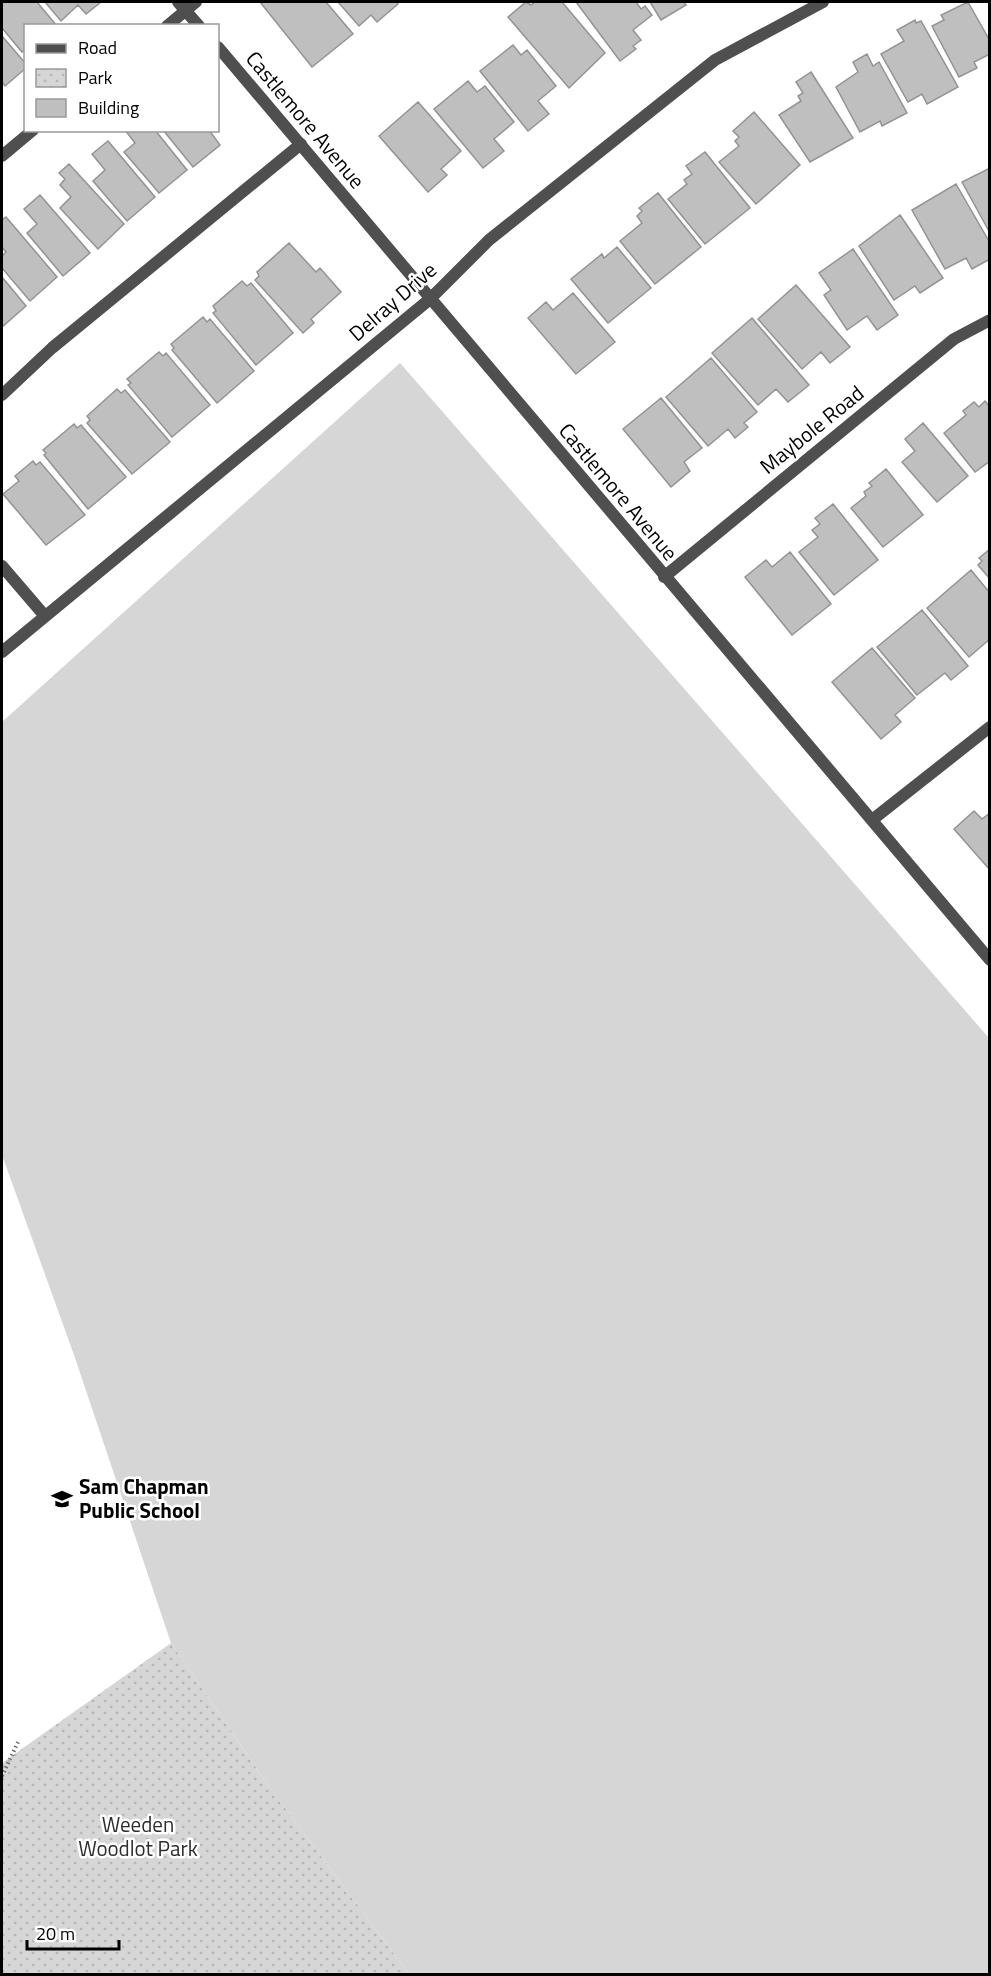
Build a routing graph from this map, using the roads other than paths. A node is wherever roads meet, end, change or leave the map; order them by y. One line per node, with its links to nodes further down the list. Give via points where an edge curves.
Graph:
1 (196, 2): 3 (street)
2 (824, 2): 10 (street, Delray Drive, via 715,60 489,240)
3 (182, 6): 4 (street); 5 (street)
4 (168, 24)
5 (197, 24)
6 (219, 48): 8 (street, Castlemore Avenue)
7 (31, 132): 9 (street)
8 (301, 144): 10 (street, Castlemore Avenue); 12 (street, via 52,348)
9 (2, 156)
10 (430, 299): 14 (street, Castlemore Avenue); 15 (street, Delray Drive)
11 (990, 320): 14 (street, Maybole Road, via 954,339)
12 (2, 395)
13 (2, 566): 15 (street)
14 (663, 577): 18 (street, Castlemore Avenue)
15 (44, 615): 16 (street, Delray Drive)
16 (2, 652)
17 (990, 727): 18 (street)
18 (872, 820): 19 (street, Castlemore Avenue)
19 (990, 960)

